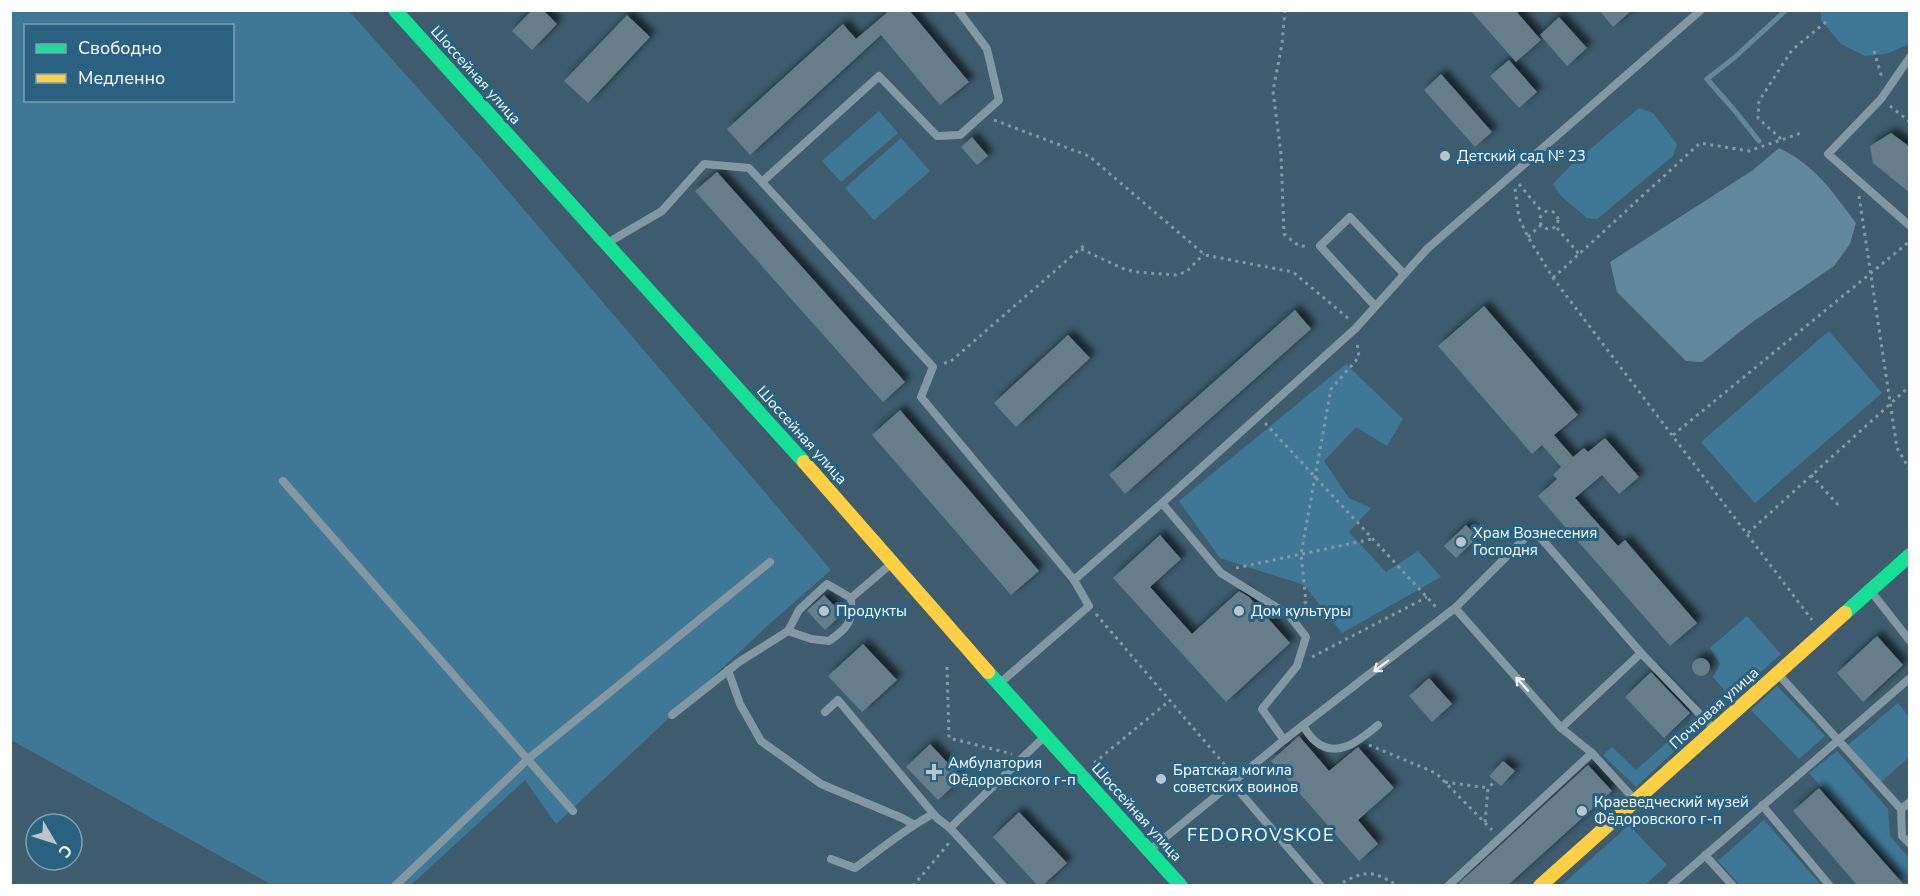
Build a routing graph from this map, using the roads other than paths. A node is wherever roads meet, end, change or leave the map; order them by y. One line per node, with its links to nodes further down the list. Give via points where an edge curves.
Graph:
1 (395, 10): 7 (main road, Шоссейная улица)
2 (958, 10): 5 (lane, via 987,49 999,100 960,135 937,136 879,76)
3 (1701, 10): 8 (lane, via 1426,249)
4 (1910, 57): 6 (lane, via 1883,95 1828,154)
5 (762, 182): 7 (lane, via 749,168 704,164 662,211); 15 (lane, via 933,367 921,397)
6 (1910, 226)
7 (606, 244): 14 (main road, Шоссейная улица)
8 (1404, 274): 9 (lane); 9 (lane, via 1350,217 1320,246)
9 (1375, 306): 11 (lane, via 1357,327)
10 (283, 480): 36 (lane)
11 (1161, 503): 15 (lane); 33 (lane, via 1221,573 1289,615 1306,637 1297,666 1262,709)
12 (1910, 555): 16 (main road, Почтовая улица)
13 (770, 562): 36 (lane)
14 (893, 562): 17 (lane); 25 (main road, Шоссейная улица)
15 (1074, 580): 25 (lane, via 1089,606)
16 (1870, 590): 20 (lane); 23 (main road, Почтовая улица)
17 (852, 598): 19 (lane, via 827,584 799,610); 19 (lane, via 852,615 846,628 829,641)
18 (1455, 608): 21 (lane, via 1530,534 1540,537); 29 (lane, one-way to 29); 30 (lane, one-way to 18)
19 (788, 631): 22 (lane)
20 (1910, 642)
21 (1641, 653): 30 (lane); 31 (lane)
22 (728, 670): 27 (lane); 44 (lane, via 740,704 760,741 821,784)
23 (1778, 673): 31 (main road, Почтовая улица); 34 (lane)
24 (1910, 678): 34 (lane)
25 (999, 684): 32 (main road, Шоссейная улица)
26 (825, 712): 43 (lane, via 838,700)
27 (672, 715)
28 (1378, 725): 29 (lane, via 1359,741 1329,749 1315,741)
29 (1303, 726): 33 (lane)
30 (1561, 728): 35 (lane)
31 (1714, 729): 38 (main road, Почтовая улица)
32 (1045, 736): 45 (lane); 47 (main road, Шоссейная улица)
33 (1284, 740): 37 (lane)
34 (1838, 740): 40 (lane); 41 (lane)
35 (1592, 753): 38 (lane); 54 (lane)
36 (528, 759): 42 (lane); 50 (lane)
37 (1235, 781): 47 (lane); 53 (lane)
38 (1635, 800): 55 (main road, Почтовая улица)
39 (1910, 801): 41 (lane)
40 (1762, 805): 48 (lane); 58 (lane)
41 (1901, 809): 46 (lane, via 1902,836)
42 (573, 811)
43 (933, 814): 44 (lane); 45 (lane)
44 (913, 824): 49 (lane, via 855,868)
45 (950, 828): 51 (lane)
46 (1910, 844)
47 (1150, 851): 52 (main road, Шоссейная улица)
48 (1705, 855): 56 (lane); 57 (lane)
49 (831, 859)
50 (395, 885)
51 (1003, 885)
52 (1180, 885)
53 (1321, 885)
54 (1448, 885)
55 (1540, 885)
56 (1670, 885)
57 (1732, 885)
58 (1830, 885)

